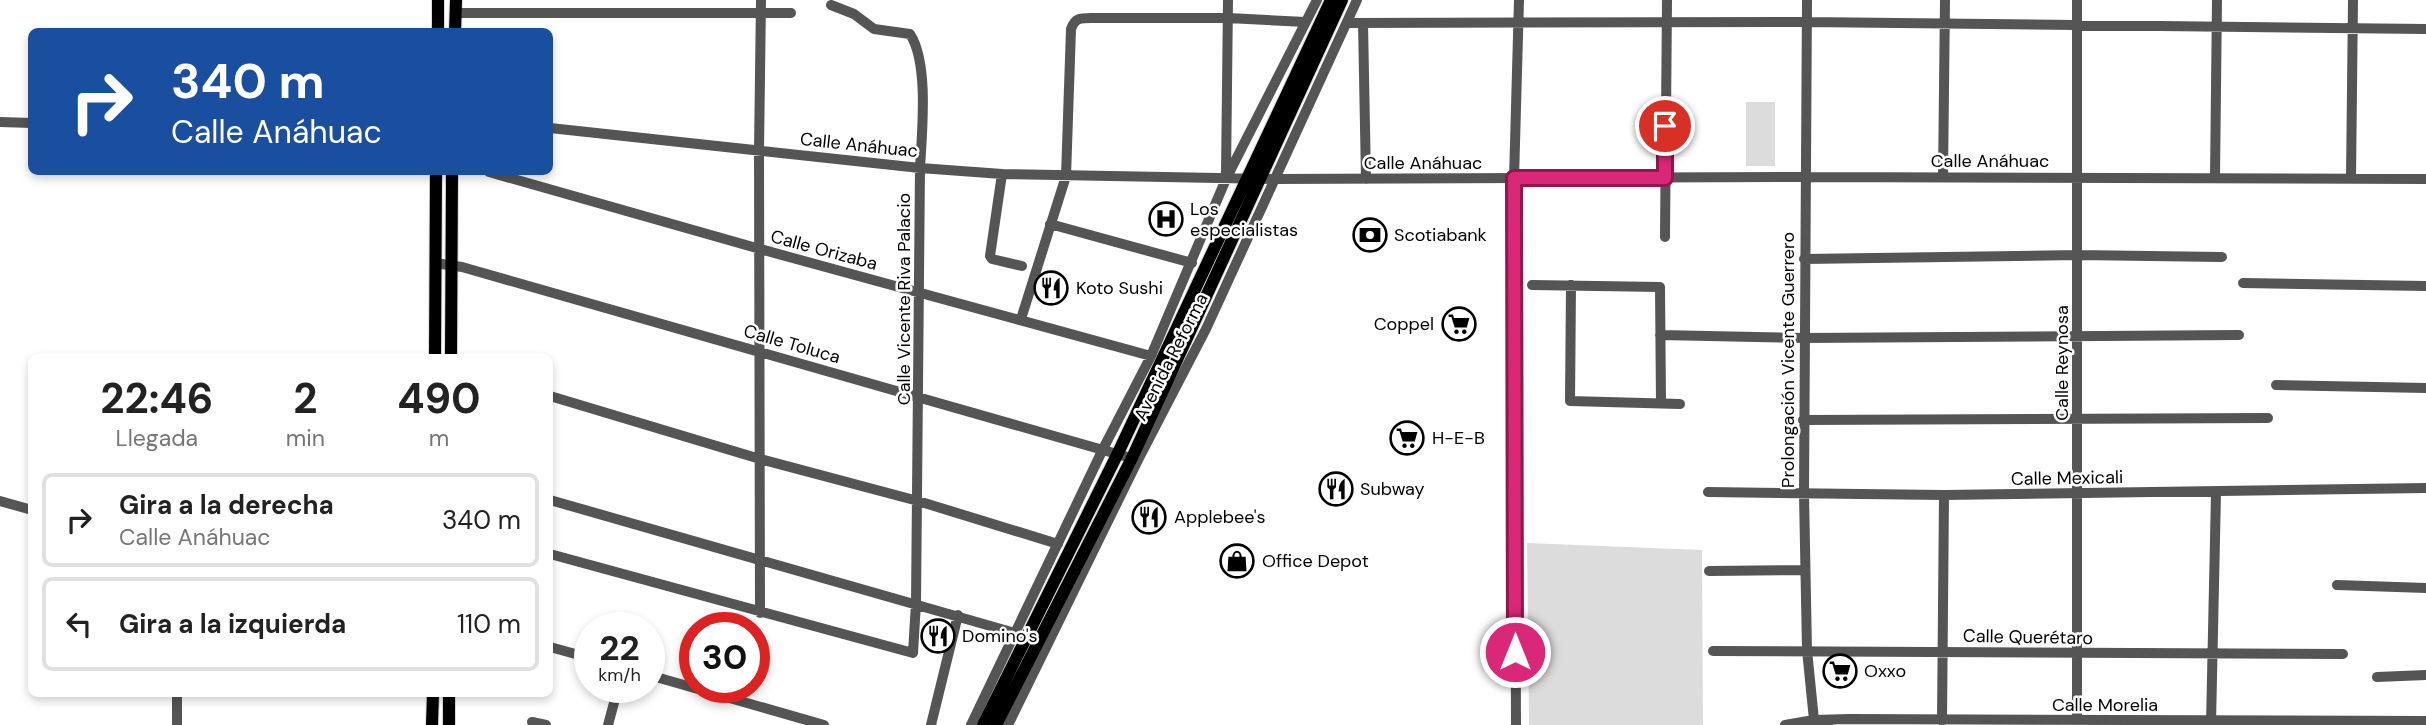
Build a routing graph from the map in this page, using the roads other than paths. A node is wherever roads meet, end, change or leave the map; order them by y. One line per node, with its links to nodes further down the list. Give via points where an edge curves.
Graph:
1 (438, 0): 27 (main road)
2 (761, 0): 15 (street)
3 (1228, 0): 17 (street)
4 (1357, 0): 21 (street, Avenida Reforma)
5 (1519, 0): 19 (street)
6 (1667, 0): 23 (street)
7 (1807, 0): 20 (street, Prolongación Vicente Guerrero)
8 (1945, 0): 24 (street)
9 (2077, 0): 25 (street, Calle Reynosa)
10 (2217, 0): 26 (street)
11 (2353, 0): 29 (street)
12 (1333, 2): 18 (street, Avenida Reforma); 49 (main road, Avenida Reforma)
13 (831, 5): 35 (street, Calle Vicente Riva Palacio, via 874,29 910,34 918,46 923,115)
14 (455, 7): 15 (street); 28 (main road)
15 (761, 13): 16 (street); 34 (street)
16 (791, 13)
17 (1228, 19): 18 (street); 40 (street, via 1080,18 1074,22 1070,29); 45 (street)
18 (1305, 22): 45 (street, Avenida Reforma)
19 (1519, 22): 22 (street); 23 (street); 46 (street)
20 (1807, 22): 23 (street); 24 (street); 41 (street, Prolongación Vicente Guerrero)
21 (1348, 23): 22 (street); 50 (street, Avenida Reforma)
22 (1363, 23): 51 (street)
23 (1667, 23): 47 (street)
24 (1944, 24): 25 (street); 42 (street)
25 (2077, 25): 26 (street); 43 (street, Calle Reynosa)
26 (2217, 27): 29 (street); 44 (street)
27 (438, 28)
28 (455, 28)
29 (2353, 28): 30 (street); 48 (street)
30 (2426, 29)
31 (0, 122): 32 (street)
32 (28, 123)
33 (553, 128): 34 (street, Calle Anáhuac)
34 (759, 150): 35 (street, Calle Anáhuac); 55 (street)
35 (920, 168): 36 (street, Calle Anáhuac); 67 (street, Calle Vicente Riva Palacio)
36 (1002, 174): 40 (street, Calle Anáhuac); 62 (street, via 990,256)
37 (436, 175): 59 (main road)
38 (452, 175): 61 (main road)
39 (500, 175): 55 (street, Calle Orizaba)
40 (1066, 176): 45 (street, Calle Anáhuac); 53 (street)
41 (1805, 177): 42 (street, Calle Anáhuac); 47 (street, Calle Anáhuac); 58 (street, Prolongación Vicente Guerrero)
42 (1943, 177): 43 (street, Calle Anáhuac)
43 (2077, 177): 44 (street, Calle Anáhuac); 56 (street, Calle Reynosa)
44 (2215, 177): 48 (street, Calle Anáhuac)
45 (1226, 178): 49 (street, Calle Anáhuac); 60 (street, Avenida Reforma)
46 (1514, 178): 47 (street, Calle Anáhuac); 51 (street, Calle Anáhuac); 149 (street)
47 (1665, 178): 54 (street)
48 (2351, 178): 52 (street, Calle Anáhuac)
49 (1253, 179): 50 (street, Calle Anáhuac); 69 (main road, Avenida Reforma); 90 (main road, Avenida Reforma)
50 (1273, 179): 51 (street, Calle Anáhuac); 90 (street, Avenida Reforma, via 1206,329)
51 (1366, 179)
52 (2426, 179)
53 (1050, 224): 60 (street); 68 (street)
54 (1665, 237)
55 (760, 249): 67 (street, Calle Orizaba); 74 (street)
56 (2077, 255): 57 (street); 58 (street); 72 (street, Calle Reynosa)
57 (2222, 257)
58 (1804, 259): 73 (street, Prolongación Vicente Guerrero)
59 (435, 263): 61 (street, Calle Toluca); 75 (main road)
60 (1192, 263): 77 (street, Avenida Reforma)
61 (452, 264): 74 (street, Calle Toluca); 76 (main road)
62 (1022, 266)
63 (2243, 283): 66 (street)
64 (1532, 285): 65 (street)
65 (1571, 285): 70 (street, via 1660,287); 82 (street, via 1570,401)
66 (2426, 286)
67 (919, 292): 68 (street, Calle Orizaba); 80 (street, Calle Vicente Riva Palacio)
68 (1021, 319): 77 (street, Calle Orizaba)
69 (1174, 334): 77 (main road); 88 (main road, Avenida Reforma)
70 (1660, 335): 73 (street); 82 (street)
71 (2239, 335): 72 (street)
72 (2078, 336): 73 (street); 86 (street, Calle Reynosa)
73 (1803, 338): 85 (street, Prolongación Vicente Guerrero)
74 (761, 351): 80 (street, Calle Toluca); 89 (street)
75 (435, 354)
76 (451, 354)
77 (1151, 356): 87 (street, Avenida Reforma)
78 (2276, 386): 79 (street)
79 (2426, 388)
80 (919, 396): 87 (street, Calle Toluca); 97 (street, Calle Vicente Riva Palacio)
81 (553, 397): 89 (street)
82 (1661, 403): 83 (street)
83 (1680, 404)
84 (2268, 418): 86 (street)
85 (1804, 420): 86 (street); 94 (street, Prolongación Vicente Guerrero)
86 (2078, 420): 95 (street, Calle Reynosa)
87 (1103, 449): 88 (street, Calle Toluca); 101 (street, Avenida Reforma)
88 (1118, 453): 90 (street, Calle Toluca); 146 (main road, Avenida Reforma)
89 (760, 459): 97 (street); 103 (street)
90 (1135, 459): 147 (main road, Avenida Reforma); 148 (street, Avenida Reforma)
91 (2426, 488): 93 (street, Calle Mexicali)
92 (1708, 492): 94 (street, Calle Mexicali)
93 (2216, 493): 95 (street, Calle Mexicali); 120 (street)
94 (1804, 494): 96 (street, Calle Mexicali); 104 (street, Prolongación Vicente Guerrero)
95 (2077, 494): 96 (street, Calle Mexicali); 118 (street, Calle Reynosa)
96 (1944, 495): 117 (street)
97 (918, 500): 101 (street); 108 (street, Calle Vicente Riva Palacio)
98 (0, 501): 100 (street)
99 (553, 501): 103 (street)
100 (28, 509)
101 (1058, 544): 113 (street, Avenida Reforma)
102 (553, 555): 109 (street)
103 (758, 560): 108 (street); 110 (street)
104 (1805, 570): 105 (street); 115 (street, Prolongación Vicente Guerrero)
105 (1709, 571)
106 (2337, 585): 107 (street)
107 (2426, 587)
108 (916, 603): 111 (street); 112 (street, Calle Vicente Riva Palacio, via 913,653)
109 (756, 612)
110 (760, 612)
111 (958, 615): 113 (street); 144 (street)
112 (770, 616)
113 (1015, 633): 145 (street, Avenida Reforma)
114 (553, 648): 119 (street)
115 (1807, 650): 116 (street, Calle Querétaro); 117 (street, Calle Querétaro); 130 (street, Prolongación Vicente Guerrero)
116 (1713, 651)
117 (1943, 651): 118 (street, Calle Querétaro); 131 (street)
118 (2078, 653): 120 (street, Calle Querétaro); 134 (street, Calle Reynosa)
119 (574, 654)
120 (2213, 654): 121 (street, Calle Querétaro); 135 (street)
121 (2343, 654)
122 (2426, 675): 123 (street)
123 (2377, 677)
124 (665, 680): 129 (street)
125 (177, 697): 137 (street)
126 (433, 697): 138 (main road)
127 (449, 697): 139 (main road)
128 (614, 703): 141 (street)
129 (783, 713): 142 (street); 143 (street)
130 (1814, 720): 131 (street, Calle Morelia); 150 (street, Calle Morelia); 151 (street)
131 (1942, 721): 134 (street, Calle Morelia)
132 (2426, 721): 136 (street, Calle Morelia)
133 (532, 722): 140 (street)
134 (2077, 723): 135 (street, Calle Morelia)
135 (2211, 723): 136 (street, Calle Morelia)
136 (2349, 723)
137 (177, 725)
138 (432, 725)
139 (449, 725)
140 (546, 725)
141 (608, 725)
142 (780, 725)
143 (824, 725)
144 (931, 725)
145 (971, 725)
146 (983, 725)
147 (996, 725)
148 (1007, 725)
149 (1516, 725)
150 (1785, 725)
151 (1828, 725)

